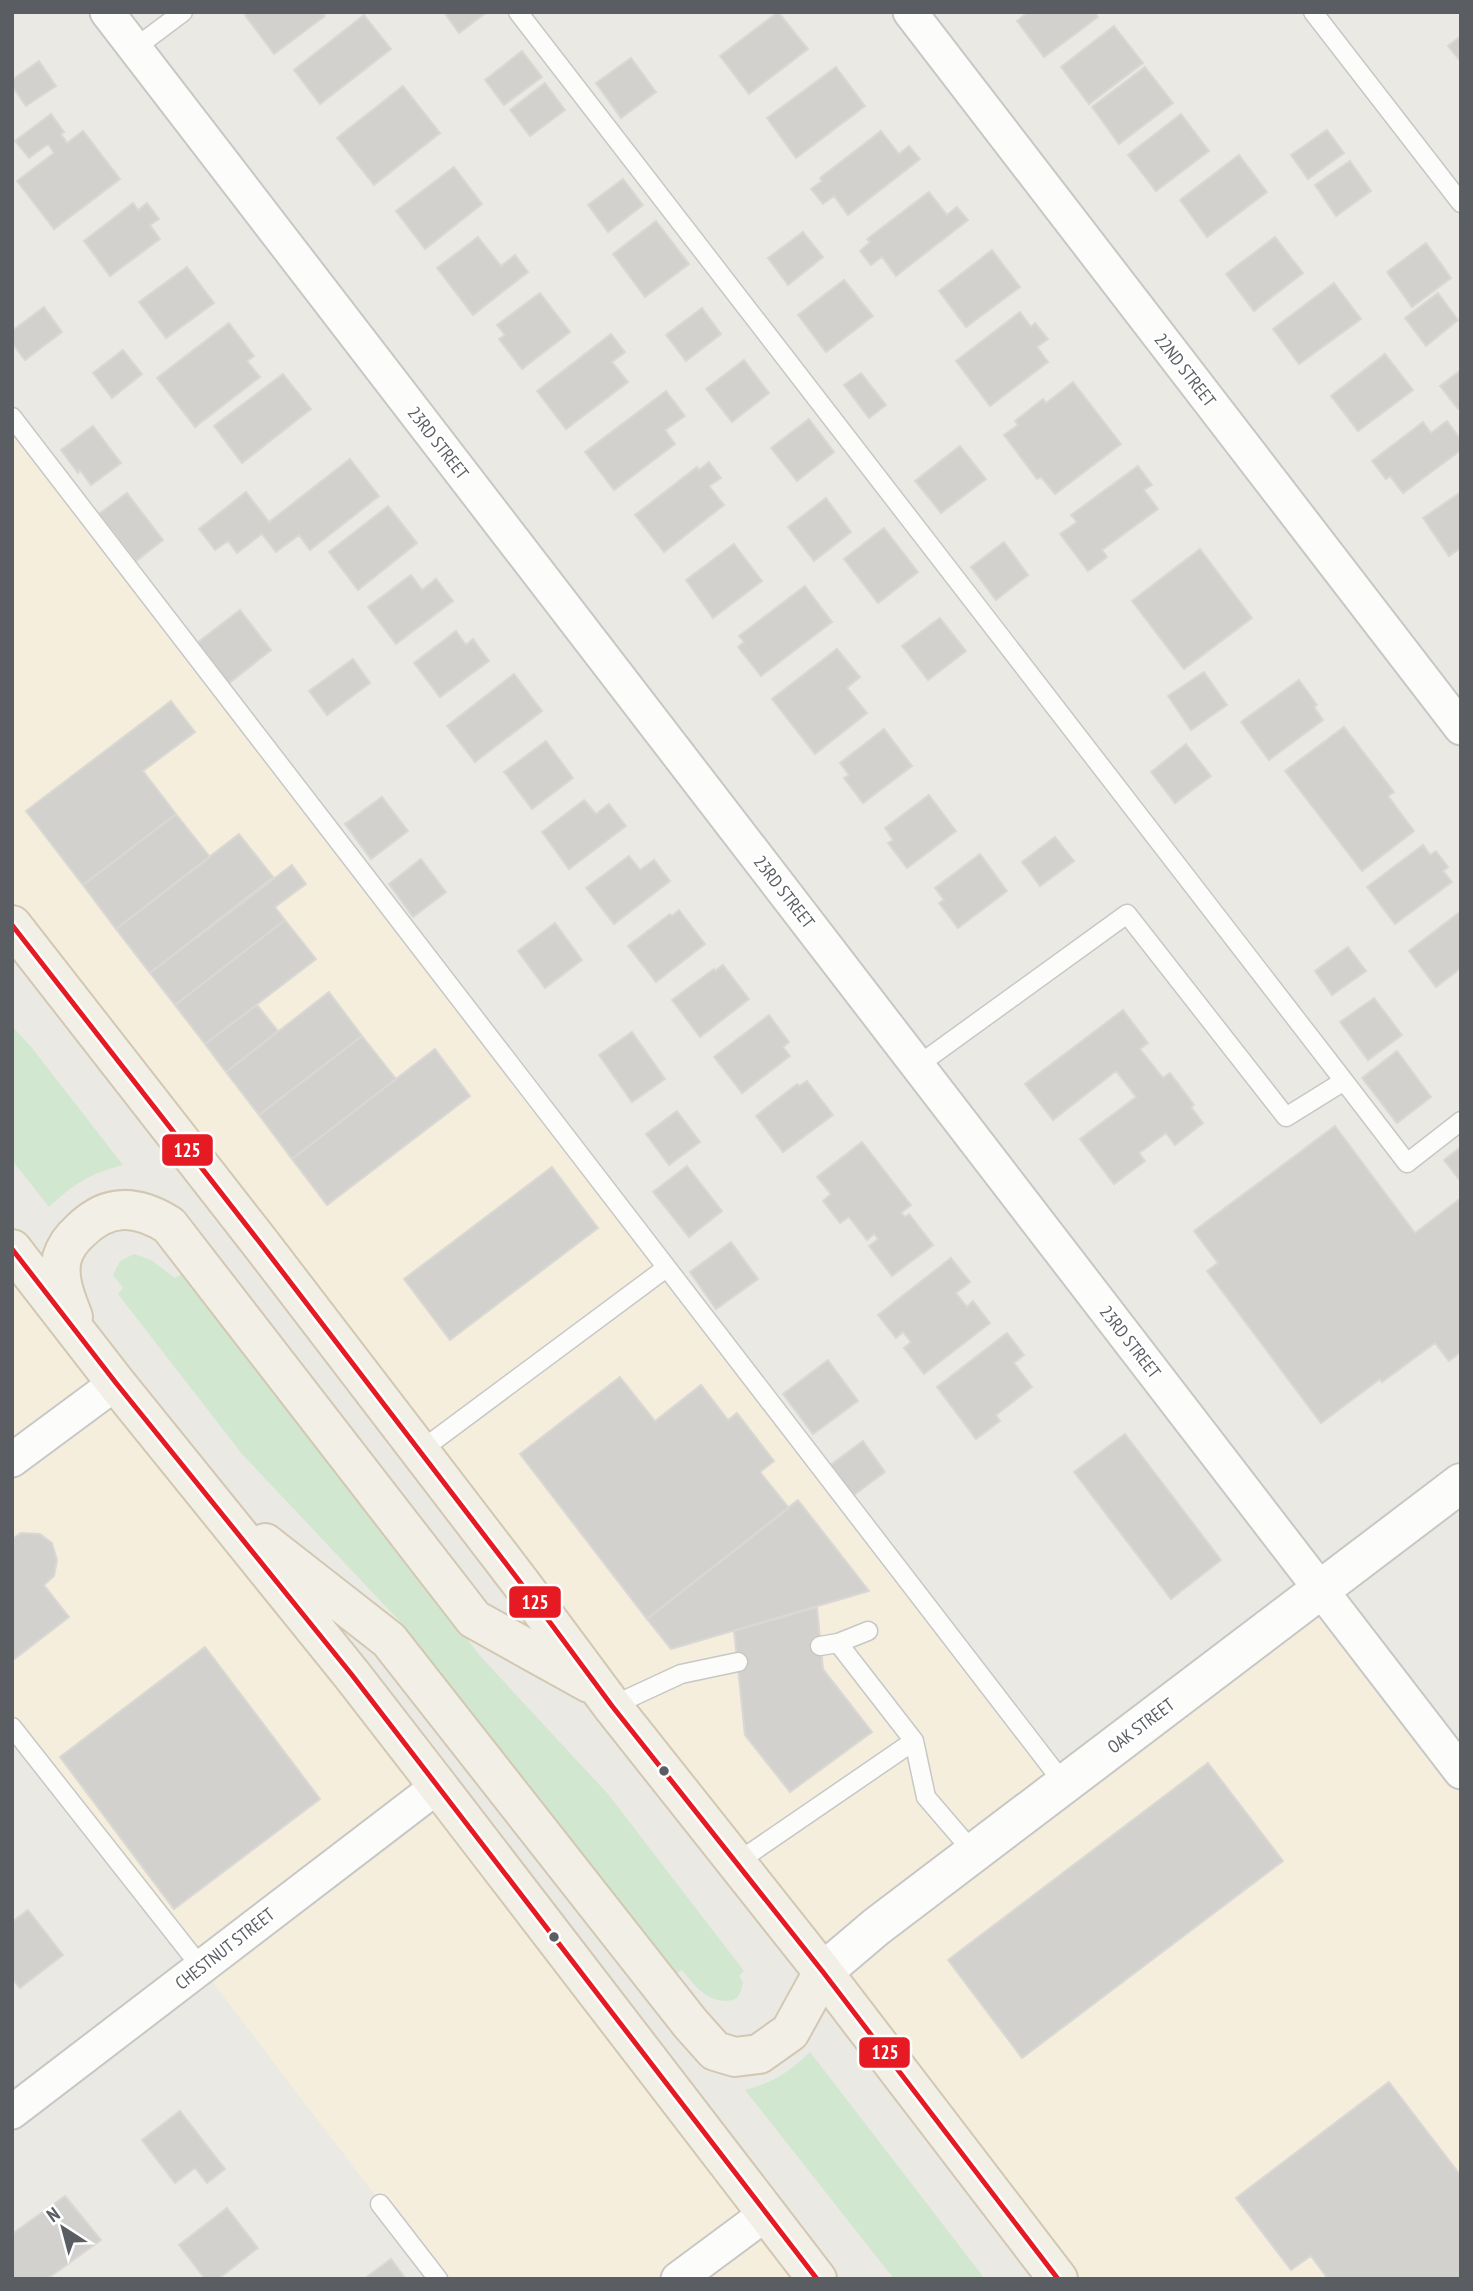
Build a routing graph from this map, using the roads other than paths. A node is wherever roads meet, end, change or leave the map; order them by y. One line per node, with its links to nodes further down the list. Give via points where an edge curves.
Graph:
1 (107, 12): 6 (street, 23RD STREET)
2 (183, 12): 6 (lane)
3 (518, 12): 14 (lane)
4 (910, 12): 9 (street, 22ND STREET)
5 (1313, 12): 7 (lane)
6 (135, 48): 13 (street, 23RD STREET)
7 (1461, 203)
8 (12, 417): 17 (lane)
9 (1461, 728)
10 (12, 925): 12 (main road)
11 (12, 966): 12 (main road)
12 (74, 1004): 20 (main road)
13 (918, 1066): 14 (lane, via 1127,914 1286,1117); 24 (street, 23RD STREET)
14 (1344, 1081): 15 (lane, via 1406,1163)
15 (1461, 1121)
16 (12, 1249): 18 (main road)
17 (666, 1268): 20 (lane); 33 (lane)
18 (79, 1334): 19 (main road); 29 (main road, via 61,1275 62,1258 71,1239 98,1216 114,1210 152,1214 169,1226 193,1255 474,1619)
19 (116, 1383): 21 (street); 23 (main road)
20 (420, 1451): 29 (main road)
21 (12, 1460)
22 (1461, 1483): 24 (street, OAK STREET)
23 (209, 1499): 34 (main road); 38 (main road, via 389,1640 715,2051 734,2057 760,2054 790,2032)
24 (1320, 1590): 32 (street, 23RD STREET); 33 (street, OAK STREET)
25 (868, 1631): 26 (lane)
26 (838, 1643): 27 (lane); 31 (lane)
27 (820, 1646)
28 (738, 1662): 29 (lane)
29 (606, 1698): 36 (main road)
30 (12, 1727): 37 (lane)
31 (914, 1741): 35 (lane, via 926,1797); 36 (lane)
32 (1461, 1772)
33 (1065, 1785): 35 (street, OAK STREET)
34 (439, 1786): 37 (street, CHESTNUT STREET); 41 (main road)
35 (974, 1853): 38 (street, OAK STREET)
36 (736, 1863): 38 (main road)
37 (201, 1967): 39 (street, CHESTNUT STREET)
38 (823, 1972): 45 (main road)
39 (12, 2112)
40 (380, 2204): 42 (lane)
41 (767, 2213): 43 (street); 44 (main road)
42 (438, 2279)
43 (678, 2279)
44 (817, 2279)
45 (1058, 2279)

